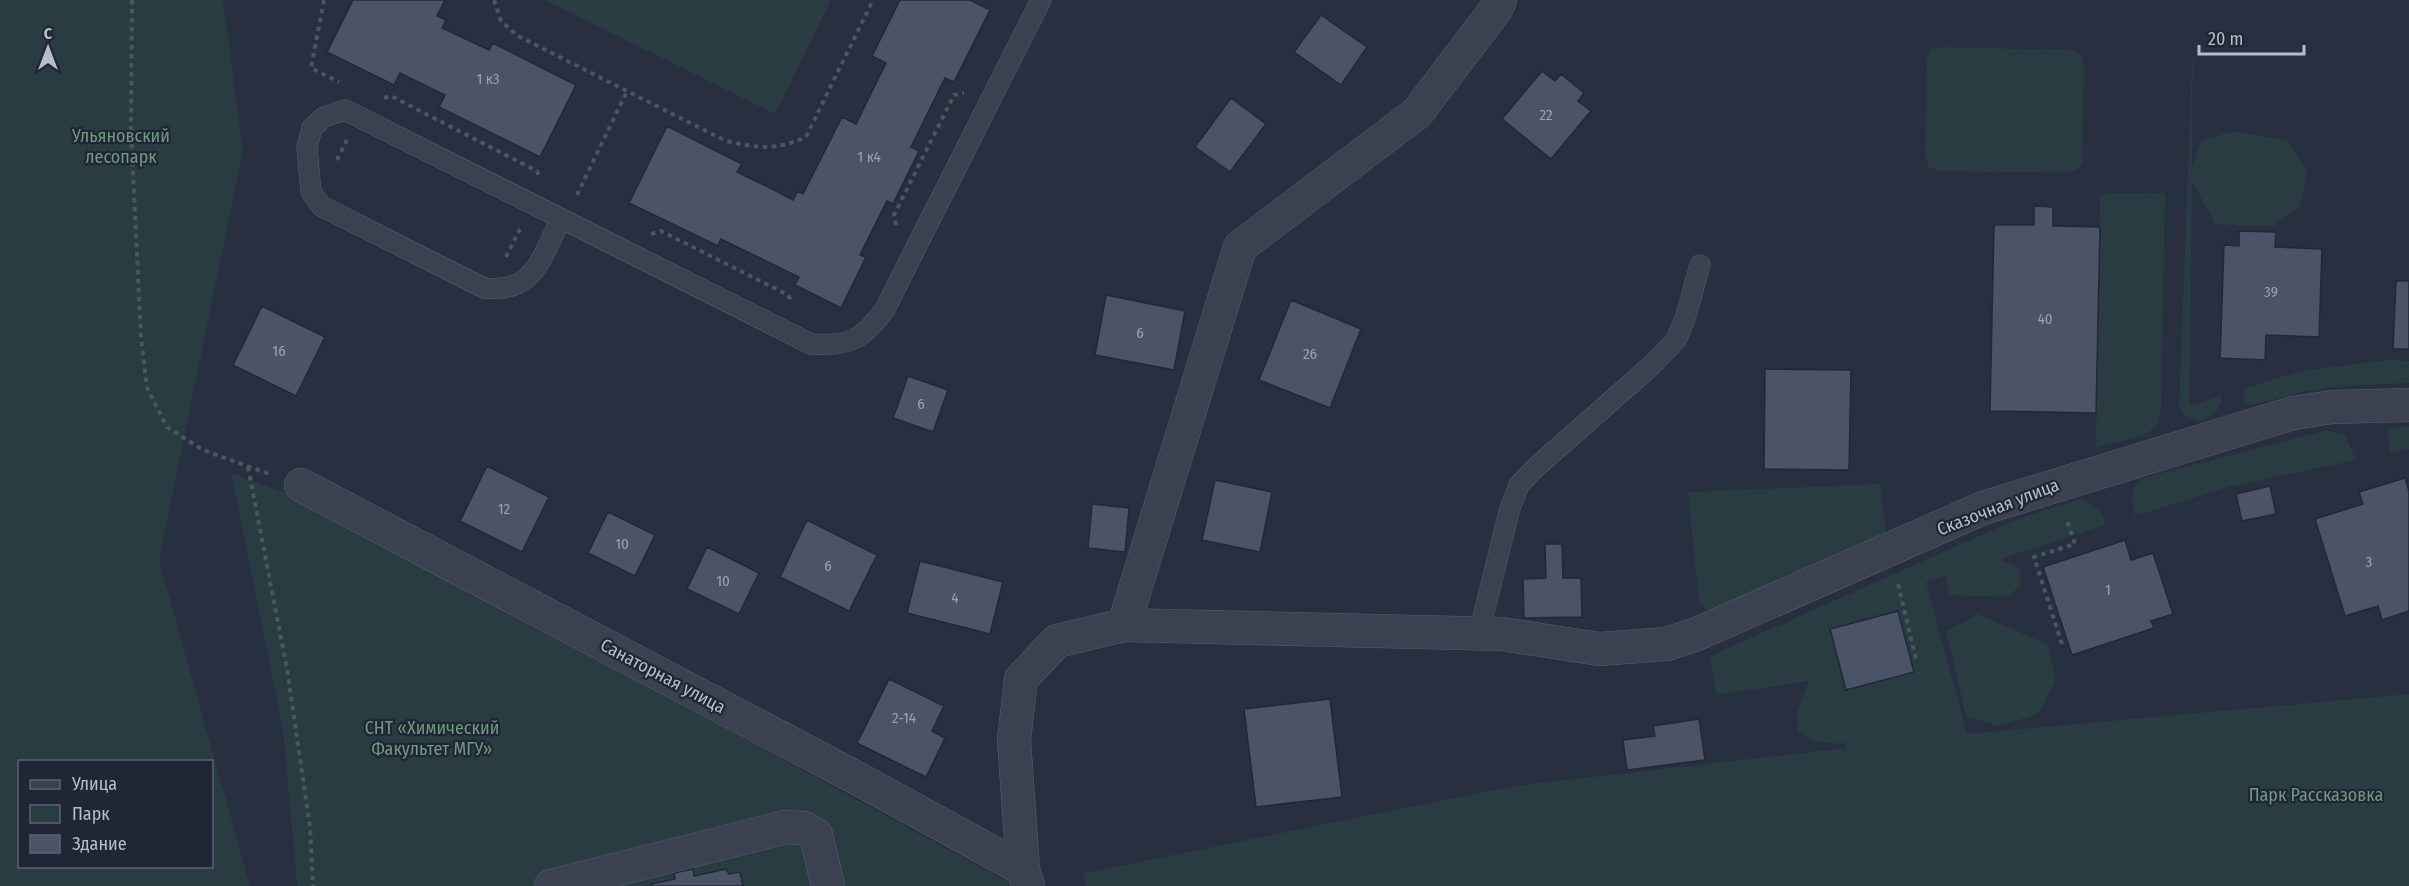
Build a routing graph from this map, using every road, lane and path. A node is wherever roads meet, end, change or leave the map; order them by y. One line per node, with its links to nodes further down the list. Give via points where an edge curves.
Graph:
1 (132, 0): 20 (path, via 131,131 147,387 167,427 203,450)
2 (324, 0): 9 (path, via 311,68)
3 (494, 0): 7 (path, via 501,21 518,36)
4 (873, 0): 7 (path, via 806,137 785,147 754,147 726,141)
5 (1041, 0): 13 (lane, via 885,309 871,330 853,341 811,344)
6 (1500, 0): 24 (street, via 1417,113 1240,247)
7 (627, 91): 13 (path)
8 (969, 92): 14 (path, via 954,95 894,215)
9 (369, 97): 10 (path); 12 (path, via 376,100 391,96 537,171 542,186)
10 (359, 117): 11 (path); 11 (lane, via 345,111 324,117 312,128 308,147 311,192); 12 (lane)
11 (317, 200): 17 (lane, via 321,206)
12 (532, 204): 13 (lane); 17 (path)
13 (563, 220): 17 (lane, via 525,281 506,290)
14 (898, 234)
15 (644, 236): 18 (path, via 661,231 788,295)
16 (1700, 265): 25 (lane, via 1676,340 1519,486)
17 (490, 289)
18 (794, 305)
19 (2409, 405): 25 (street, Сказочная улица, via 2332,407 2294,413 1983,508 1677,641 1599,649)
20 (248, 467): 21 (path); 29 (path, via 287,669 310,827)
21 (301, 486): 28 (street, Санаторная улица, via 851,775)
22 (2063, 510): 26 (path, via 2075,544 2034,557)
23 (1897, 580): 27 (path)
24 (1124, 625): 25 (street, Сказочная улица); 28 (street, Сказочная улица, via 1057,641 1021,679 1014,740)
25 (1479, 633)
26 (2062, 644)
27 (1916, 659)
28 (1025, 877)
29 (313, 886)
30 (551, 886): 31 (street, via 786,827 804,828 816,835)
31 (828, 886)

